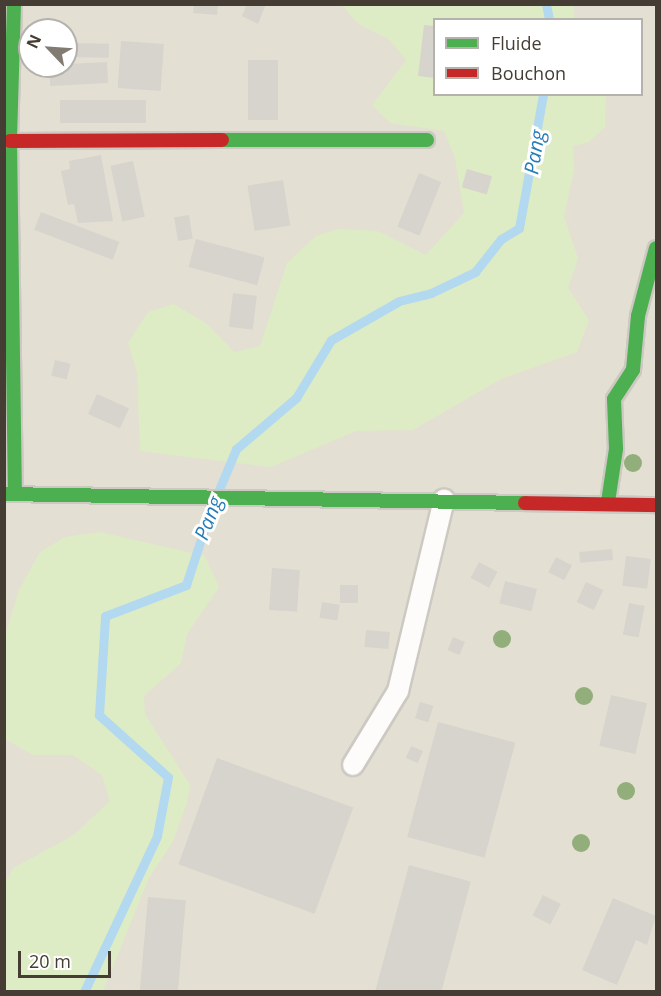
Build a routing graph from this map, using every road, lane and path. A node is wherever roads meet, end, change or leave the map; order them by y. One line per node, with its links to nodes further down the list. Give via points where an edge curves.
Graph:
1 (14, 4): 3 (main road)
2 (427, 140): 3 (main road)
3 (10, 141): 5 (main road)
4 (657, 248): 7 (main road, via 638,316 633,370 614,399 616,449)
5 (10, 494): 6 (main road)
6 (444, 500): 7 (main road); 9 (lane, via 398,691)
7 (608, 502): 8 (main road)
8 (657, 505)
9 (353, 765)

